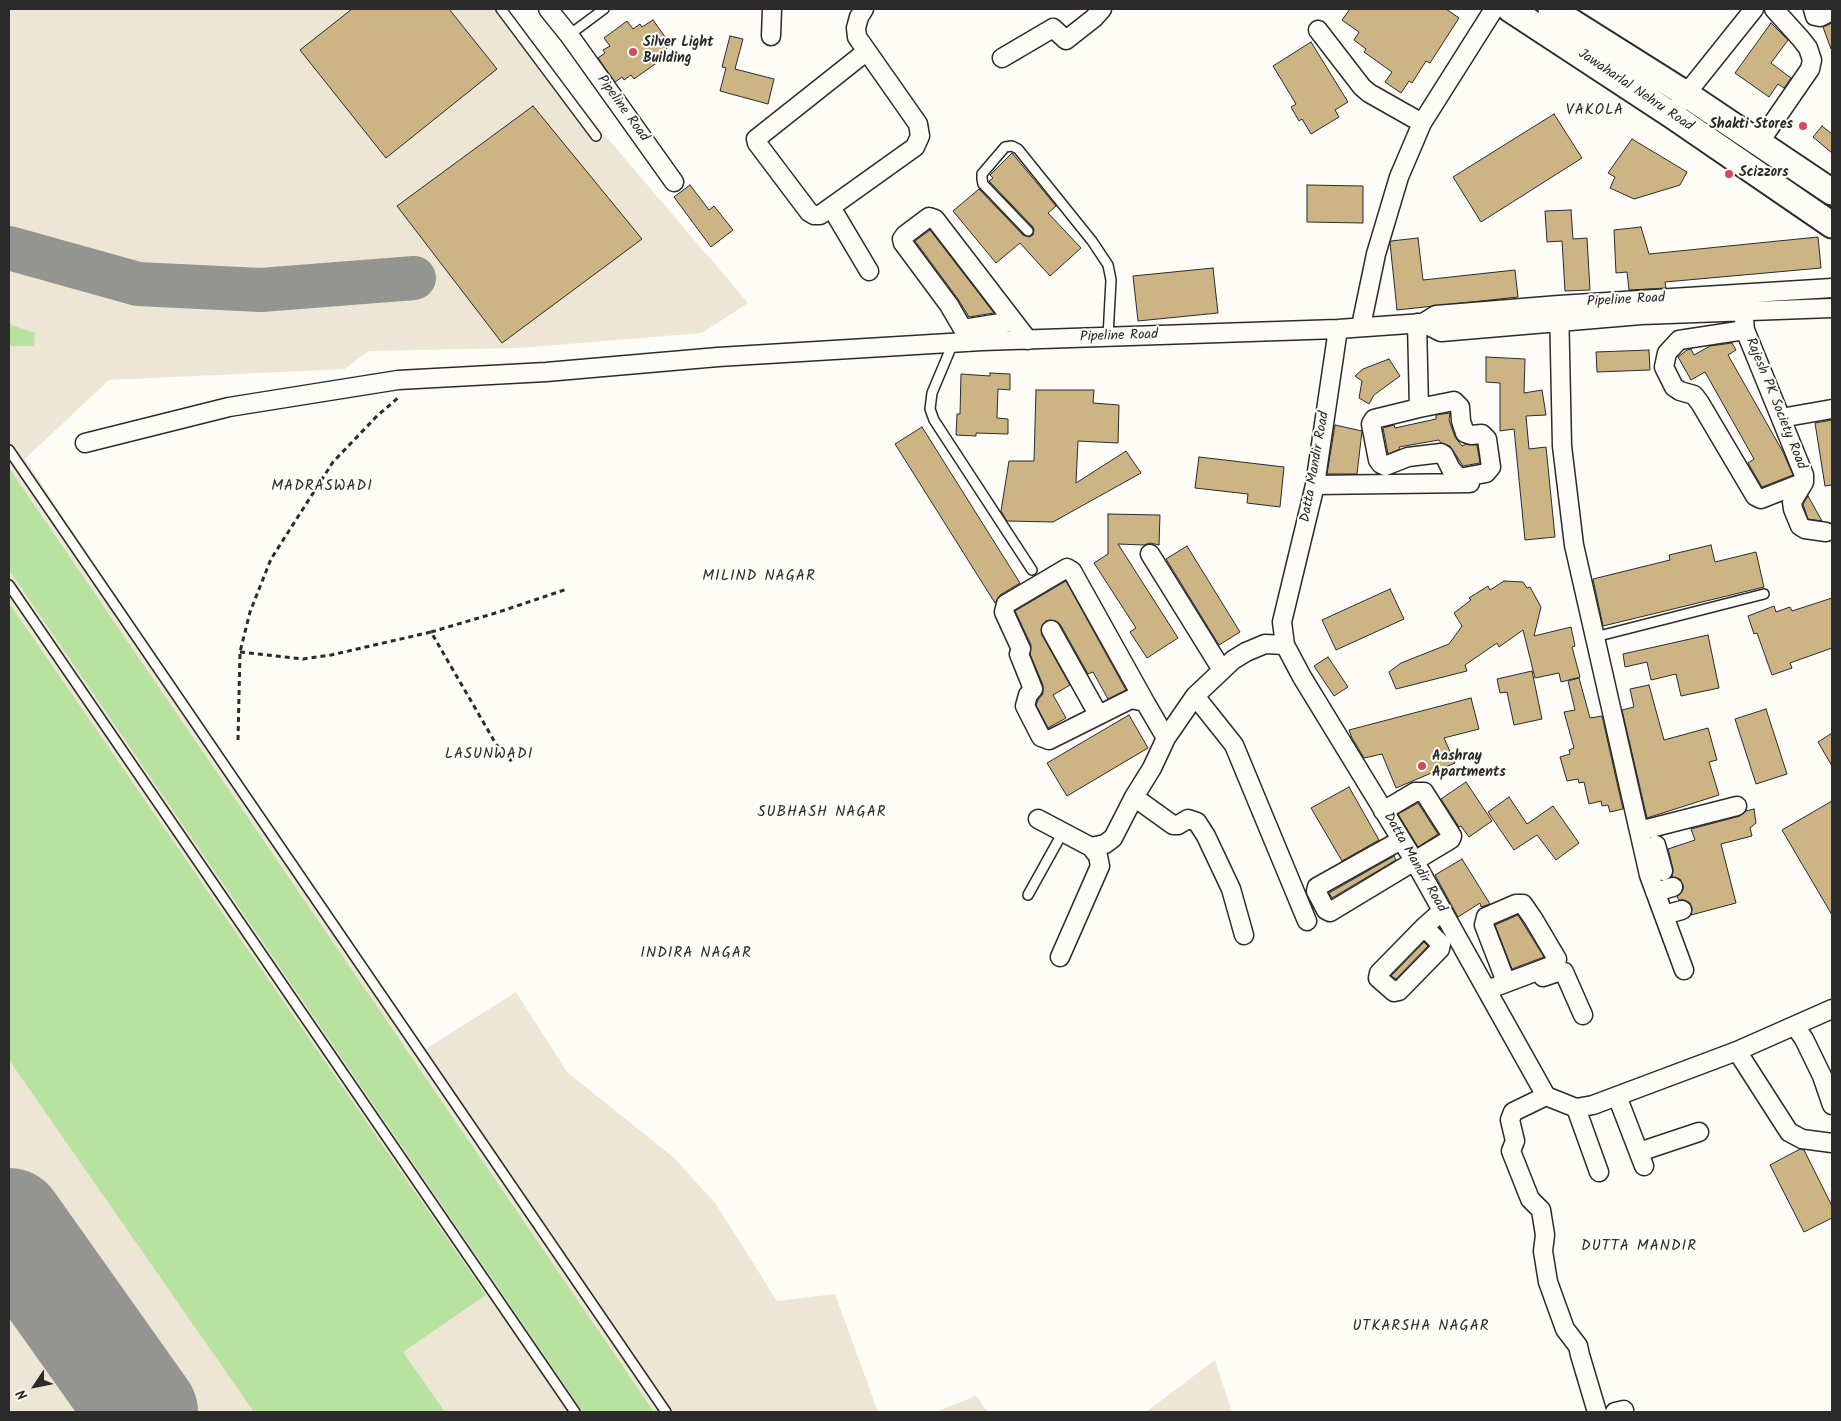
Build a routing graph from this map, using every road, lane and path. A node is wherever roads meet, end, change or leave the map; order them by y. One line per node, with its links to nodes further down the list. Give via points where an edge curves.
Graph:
1 (501, 9): 22 (lane)
2 (548, 9): 15 (street, Pipeline Road)
3 (604, 9): 15 (lane)
4 (772, 9): 16 (street)
5 (864, 9): 17 (street, via 856,28 857,37)
6 (1102, 9): 18 (street, via 1066,40 1053,28)
7 (1494, 9): 21 (street)
8 (1510, 9): 20 (main road, Jawaharlal Nehru Road)
9 (1551, 9): 19 (main road, Jawaharlal Nehru Road)
10 (1754, 9): 19 (street)
11 (1774, 9): 23 (street, via 1808,48 1812,60 1810,69)
12 (1813, 9): 13 (street, via 1815,16)
13 (1832, 11)
14 (1318, 30): 21 (street, via 1362,87 1378,100)
15 (569, 35): 24 (street, Pipeline Road)
16 (771, 36)
17 (867, 51): 26 (street, via 918,124 920,136 915,147); 26 (street, via 756,139 809,212 820,215)
18 (1002, 58)
19 (1686, 94): 20 (street); 23 (main road, Jawaharlal Nehru Road)
20 (1673, 116): 27 (main road, Jawaharlal Nehru Road)
21 (1422, 123): 37 (street, via 1400,177 1376,254)
22 (596, 136)
23 (1759, 143): 25 (main road, Jawaharlal Nehru Road)
24 (674, 182)
25 (1832, 192)
26 (831, 207): 29 (street)
27 (1832, 225)
28 (1028, 231): 41 (lane, via 983,184 982,174 1006,147 1018,150 1108,265 1111,280)
29 (870, 271)
30 (1832, 288): 31 (street, Pipeline Road)
31 (1742, 302): 32 (street, Pipeline Road); 33 (street, Pipeline Road); 34 (street, Pipeline Road); 39 (street, Rajesh PK Society Road)
32 (1832, 308)
33 (1559, 313): 34 (street, Pipeline Road); 36 (street, Pipeline Road, via 1441,332); 61 (street, via 1563,456 1574,544)
34 (1687, 313): 42 (street)
35 (1013, 321): 40 (street); 40 (street, via 936,219 929,217 905,235 903,243 949,304); 43 (street)
36 (1420, 323): 37 (street, Pipeline Road); 45 (street)
37 (1361, 326): 38 (street, Pipeline Road)
38 (1338, 329): 41 (street, Pipeline Road); 52 (street, Datta Mandir Road)
39 (1745, 330): 42 (street); 47 (street, Rajesh PK Society Road)
40 (968, 337): 43 (street, Pipeline Road); 44 (street, Pipeline Road, via 814,352); 55 (lane, via 932,393 930,409 934,420)
41 (1108, 338): 43 (street, Pipeline Road)
42 (1688, 339): 51 (street, via 1679,340 1670,348 1664,367 1674,387 1694,395 1700,403 1755,496 1761,499)
43 (1028, 340)
44 (418, 379): 48 (street, Pipeline Road, via 229,408); 63 (path, via 333,462 271,559 250,612)
45 (1419, 408): 45 (street, via 1454,401 1460,407 1465,432 1482,434 1487,439 1491,467 1486,473 1459,478 1441,453 1408,457 1385,466 1381,464 1371,424 1374,419)
46 (1832, 409): 47 (street)
47 (1781, 418): 51 (street, Rajesh PK Society Road)
48 (85, 443)
49 (9, 450): 105 (lane)
50 (1490, 482): 52 (street)
51 (1804, 482): 53 (street, Rajesh PK Society Road, via 1792,502 1792,509 1800,526)
52 (1315, 485): 62 (street, Datta Mandir Road, via 1282,622)
53 (1826, 532)
54 (1150, 554): 64 (street)
55 (1032, 570)
56 (9, 585): 104 (lane)
57 (568, 588): 60 (path)
58 (1764, 594): 61 (lane)
59 (1051, 630): 67 (street)
60 (431, 632): 63 (path, via 331,656 303,659); 70 (path, via 496,744)
61 (1595, 638): 76 (street)
62 (1286, 645): 64 (street, via 1265,644 1246,652); 73 (street, Datta Mandir Road)
63 (240, 652): 69 (path)
64 (1222, 670): 65 (street)
65 (1195, 696): 68 (street); 86 (street, via 1234,745)
66 (1145, 702): 67 (street, via 1131,699); 67 (street, via 1072,571 1067,568 1006,604 1004,612 1022,649 1019,654 1033,689 1025,706 1041,737 1049,740); 68 (street)
67 (1098, 714)
68 (1166, 738): 71 (street)
69 (238, 740)
70 (512, 762)
71 (1134, 798): 78 (street, via 1113,838 1105,844); 88 (street, via 1173,825 1178,826 1188,819 1196,822 1231,889)
72 (1737, 806): 76 (street)
73 (1383, 810): 77 (street, Datta Mandir Road); 79 (street, via 1416,792 1424,792 1452,836)
74 (1038, 820): 75 (street)
75 (1062, 832): 78 (street); 82 (lane)
76 (1649, 842): 81 (street, via 1660,872)
77 (1395, 843): 79 (street, Datta Mandir Road); 79 (street, via 1317,886 1316,891 1326,910 1330,912)
78 (1091, 847): 89 (street, via 1100,866)
79 (1409, 866): 84 (street, Datta Mandir Road)
80 (1673, 887): 81 (street)
81 (1656, 892): 85 (street)
82 (1028, 895)
83 (1682, 910): 85 (street)
84 (1442, 911): 87 (street); 92 (street, Datta Mandir Road)
85 (1664, 915): 90 (street)
86 (1307, 921)
87 (1424, 928)
88 (1244, 935)
89 (1060, 957)
90 (1684, 970)
91 (1506, 982): 91 (street, via 1556,964 1557,959 1523,904 1486,917 1484,925); 92 (street)
92 (1488, 993): 94 (street, via 1564,972); 97 (street, Datta Mandir Road)
93 (1832, 1009): 95 (street)
94 (1583, 1015)
95 (1795, 1026): 96 (street); 99 (street, via 1822,1076)
96 (1737, 1051): 98 (street); 102 (street, via 1789,1132 1802,1139)
97 (1546, 1096): 100 (street); 106 (street, via 1513,1112 1510,1120 1515,1141 1511,1151 1530,1199 1541,1210 1546,1235 1543,1251 1548,1282 1564,1329 1578,1346)
98 (1617, 1096): 100 (street); 101 (street, via 1641,1159)
99 (1832, 1105)
100 (1576, 1108): 103 (street)
101 (1699, 1132)
102 (1832, 1143)
103 (1599, 1172)
104 (575, 1412)
105 (666, 1412)
106 (1597, 1412)

